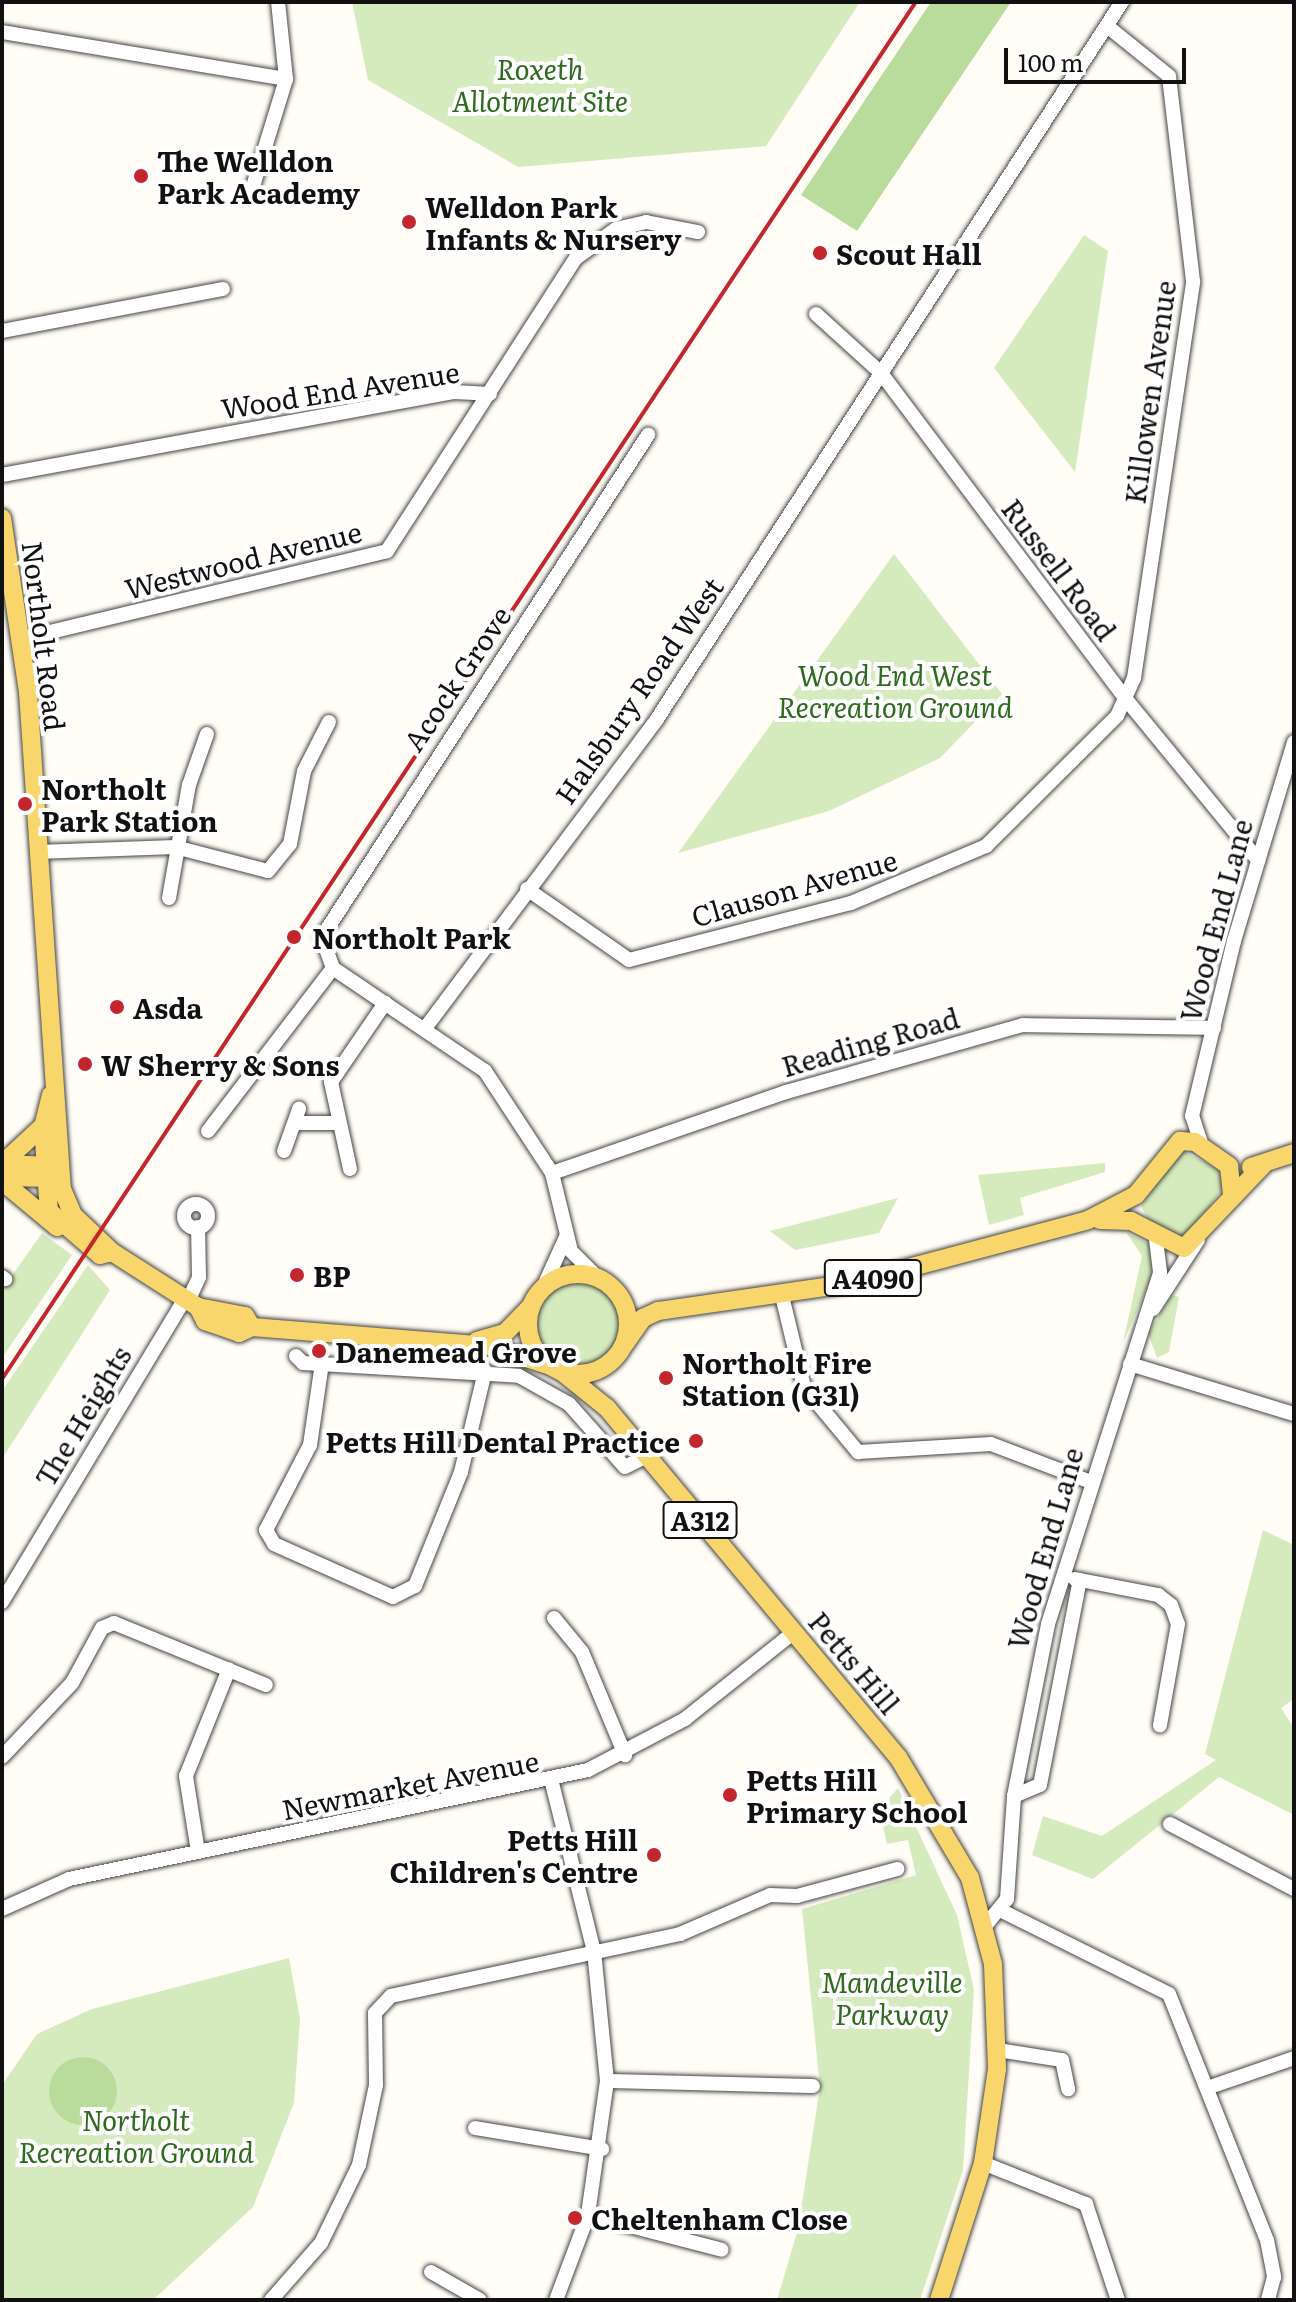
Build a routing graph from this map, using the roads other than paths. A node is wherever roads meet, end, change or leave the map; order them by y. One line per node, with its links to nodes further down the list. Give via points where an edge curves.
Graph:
1 (278, 2): 5 (street)
2 (1122, 2): 3 (street, Halsbury Road West)
3 (1107, 26): 11 (street, Halsbury Road West); 17 (street, Killowen Avenue, via 1169,76 1192,259)
4 (2, 32): 5 (street)
5 (286, 79): 6 (street)
6 (251, 193)
7 (698, 232): 12 (street, Wood End Avenue, via 646,222 591,243)
8 (223, 289): 10 (street)
9 (816, 314): 11 (street, Russell Road)
10 (2, 331)
11 (881, 373): 17 (street, Russell Road); 25 (street, Halsbury Road West, via 657,719)
12 (490, 394): 14 (street, Wood End Avenue, via 454,392); 16 (street, Westwood Avenue, via 387,551)
13 (648, 435): 27 (street, Acock Grove, via 329,922)
14 (2, 475)
15 (2, 518): 16 (main road, Northolt Road / A312)
16 (21, 639): 23 (main road, Northolt Road / A312)
17 (1125, 698): 24 (street, Russell Road); 25 (street, Clauson Avenue, via 1117,716 986,846 864,899 629,960)
18 (329, 722): 22 (street, via 304,771 290,844 268,871)
19 (207, 734): 22 (street)
20 (1294, 742): 21 (street, Wood End Lane)
21 (1294, 748): 24 (street, Wood End Lane)
22 (175, 847): 23 (street); 26 (street)
23 (37, 852): 31 (main road, Northolt Road / A312)
24 (1258, 860): 30 (street, Wood End Lane)
25 (527, 889): 29 (street, Halsbury Road West)
26 (169, 898)
27 (328, 962): 28 (street); 35 (street)
28 (385, 1003): 29 (street); 33 (street, via 331,1082)
29 (426, 1027): 45 (street, via 485,1071)
30 (1214, 1028): 32 (street, Wood End Lane); 45 (street, Reading Road, via 1023,1025 786,1092)
31 (51, 1095): 34 (main road, Northolt Road / A312); 44 (main road, Northolt Road / A312)
32 (1194, 1108): 36 (street, Wood End Lane); 37 (street, Wood End Lane)
33 (337, 1123): 38 (street, via 297,1116); 43 (street)
34 (43, 1126): 41 (main road); 44 (main road, Northolt Road / A312)
35 (208, 1131)
36 (1202, 1146): 37 (main road, via 1180,1141); 40 (main road)
37 (1167, 1150): 48 (main road)
38 (284, 1151)
39 (1294, 1153): 42 (main road)
40 (1223, 1162): 42 (main road); 47 (main road, via 1233,1172)
41 (2, 1164): 44 (main road)
42 (1263, 1165): 47 (main road)
43 (350, 1169)
44 (52, 1172): 46 (main road); 52 (main road, Northolt Road / A312, via 49,1211); 56 (main road, Northolt Road / A312, via 69,1210)
45 (552, 1173): 53 (street)
46 (2, 1179): 52 (main road, via 35,1215)
47 (1232, 1193): 54 (main road, Wood End Lane)
48 (1136, 1195): 49 (main road, A4090); 50 (main road, via 1130,1207)
49 (1074, 1225): 50 (main road, A4090, via 1123,1219); 58 (main road, A4090)
50 (1138, 1225): 55 (main road)
51 (198, 1227): 60 (street, The Heights, via 199,1277)
52 (66, 1232): 56 (main road, Northolt Road / A312, via 100,1255)
53 (566, 1233): 57 (street, via 576,1258); 59 (street, via 564,1254)
54 (1200, 1237): 55 (main road, via 1184,1248); 62 (street, Wood End Lane)
55 (1156, 1238): 62 (street, Wood End Lane, via 1162,1264)
56 (112, 1252): 60 (main road, Petts Hill / A312)
57 (602, 1280): 59 (main road, via 568,1275); 61 (main road, A4090, via 642,1305); 64 (main road, via 625,1306)
58 (782, 1296): 61 (main road, A4090); 73 (street, via 804,1387 858,1452 991,1444)
59 (537, 1297): 63 (main road, Petts Hill / A312, via 505,1333); 68 (main road, via 529,1333)
60 (190, 1302): 63 (main road, Petts Hill / A312, via 205,1321 239,1333 252,1327); 76 (street, The Heights)
61 (667, 1310): 64 (main road, A4090, via 643,1318)
62 (1146, 1320): 67 (street, Wood End Lane)
63 (457, 1343): 68 (main road, Petts Hill / A312)
64 (620, 1351): 68 (main road, via 596,1371); 70 (main road, via 602,1385)
65 (296, 1356): 66 (street)
66 (322, 1363): 69 (street); 69 (street, via 310,1445 266,1530 274,1544 393,1597 409,1594 421,1573 461,1472)
67 (1130, 1364): 71 (street); 73 (street, Wood End Lane)
68 (556, 1368): 70 (main road, Petts Hill / A312)
69 (485, 1371): 72 (street, via 550,1391 625,1467)
70 (607, 1408): 72 (main road, Petts Hill / A312)
71 (1294, 1414)
72 (647, 1456): 78 (main road, Petts Hill / A312)
73 (1091, 1482): 74 (street, Wood End Lane)
74 (1062, 1577): 75 (street); 85 (street, Wood End Lane)
75 (1080, 1580): 81 (street, via 1158,1595 1171,1605 1178,1624); 85 (street, Wood End Lane, via 1040,1785)
76 (2, 1602)
77 (554, 1618): 82 (street, via 582,1652)
78 (794, 1632): 82 (street, Newmarket Avenue, via 685,1719); 92 (main road, Petts Hill / A312, via 928,1799)
79 (229, 1669): 80 (street); 83 (street, via 114,1623 102,1628 72,1683); 87 (street, via 186,1776)
80 (266, 1685)
81 (1160, 1725)
82 (625, 1755): 84 (street, Newmarket Avenue)
83 (2, 1757)
84 (552, 1783): 87 (street, Newmarket Avenue); 93 (street)
85 (1014, 1796): 91 (street, Wood End Lane)
86 (1170, 1824): 89 (street)
87 (198, 1852): 90 (street, Newmarket Avenue, via 69,1879)
88 (897, 1869): 93 (street, via 797,1896 785,1891 710,1926)
89 (1294, 1889)
90 (2, 1909)
91 (1002, 1911): 92 (street); 98 (street, via 1169,1994)
92 (985, 1926): 94 (main road, A312)
93 (594, 1951): 96 (street); 106 (street, via 382,2002 374,2024 372,2113 359,2165 321,2243)
94 (998, 2050): 99 (street, via 1062,2060); 102 (main road, A312)
95 (1292, 2064): 98 (street)
96 (607, 2081): 97 (street); 101 (street)
97 (813, 2086)
98 (1207, 2088): 111 (street, via 1267,2240 1274,2277)
99 (1068, 2089)
100 (475, 2128): 101 (street)
101 (602, 2149): 103 (street)
102 (983, 2163): 109 (main road, A312); 110 (street, via 1086,2204)
103 (588, 2215): 104 (street); 108 (street)
104 (722, 2250)
105 (431, 2272): 107 (street)
106 (271, 2300)
107 (480, 2300)
108 (556, 2300)
109 (939, 2300)
110 (1118, 2300)
111 (1268, 2300)

